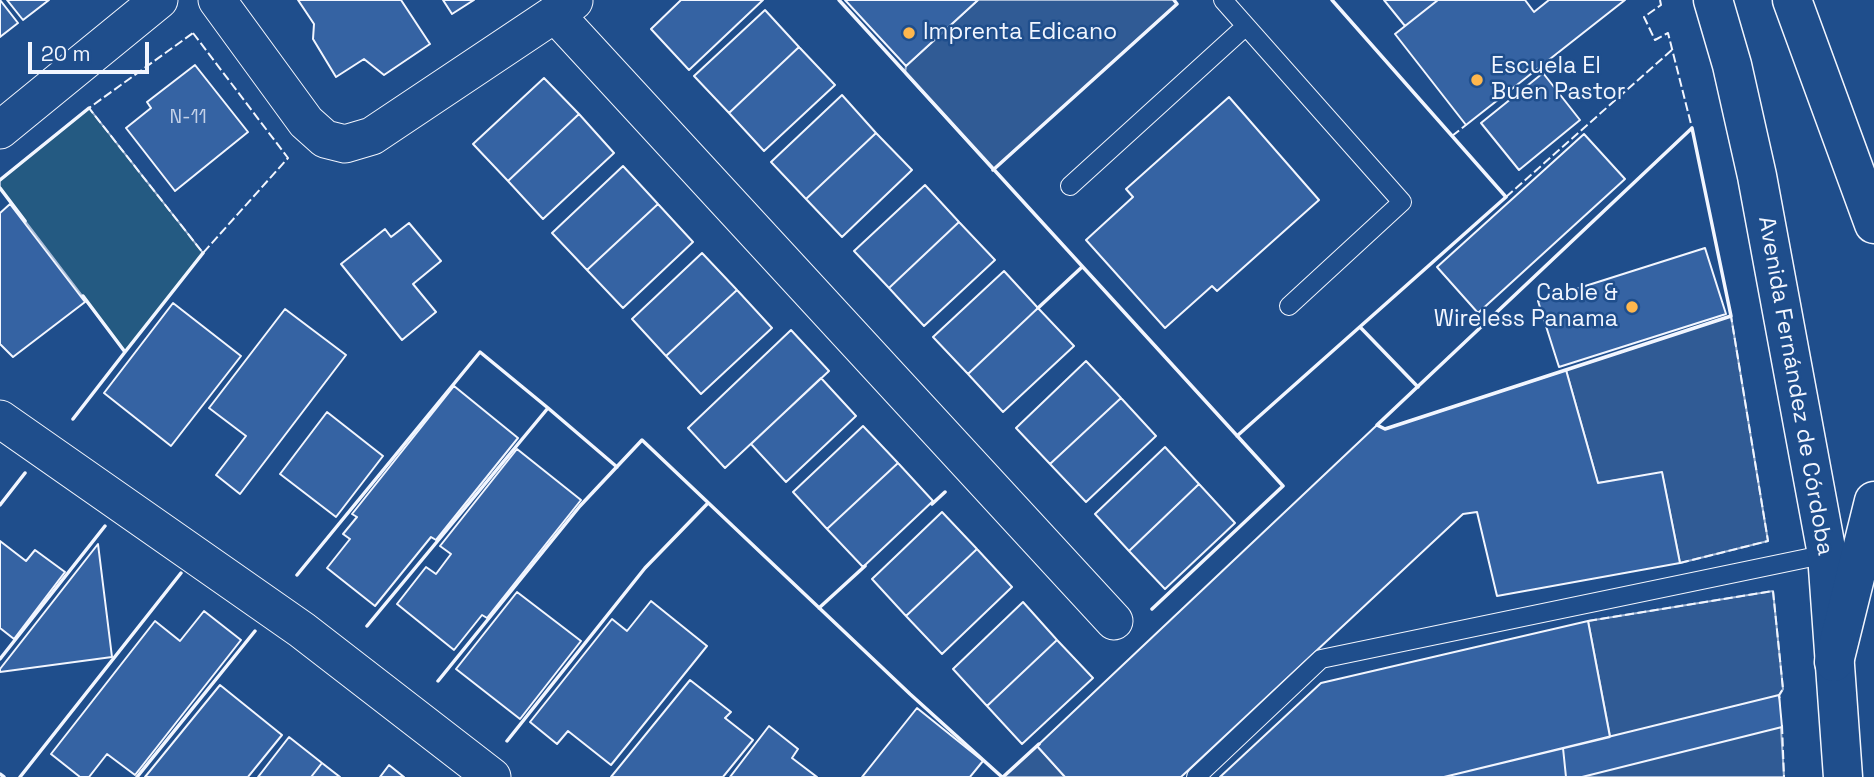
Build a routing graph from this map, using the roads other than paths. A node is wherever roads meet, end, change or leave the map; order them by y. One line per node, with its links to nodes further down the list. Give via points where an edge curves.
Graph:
1 (159, 0): 8 (street)
2 (217, 0): 6 (street, via 306,122 325,139 345,144 372,136)
3 (1223, 0): 7 (lane)
4 (1713, 0): 14 (main road, Avenida Fernández de Córdoba, via 1756,176)
5 (1792, 0): 10 (main road)
6 (565, 7): 15 (street)
7 (1246, 26): 9 (lane); 11 (lane, via 1402,201)
8 (0, 130)
9 (1069, 186)
10 (1874, 224)
11 (1289, 306)
12 (0, 419): 17 (street, via 302,630)
13 (1874, 502): 16 (main road)
14 (1826, 554): 16 (main road, Avenida Fernández de Córdoba); 18 (lane, via 1321,659)
15 (1114, 621)
16 (1834, 662): 19 (main road, Avenida Fernández de Córdoba)
17 (492, 777)
18 (1196, 777)
19 (1843, 777)

